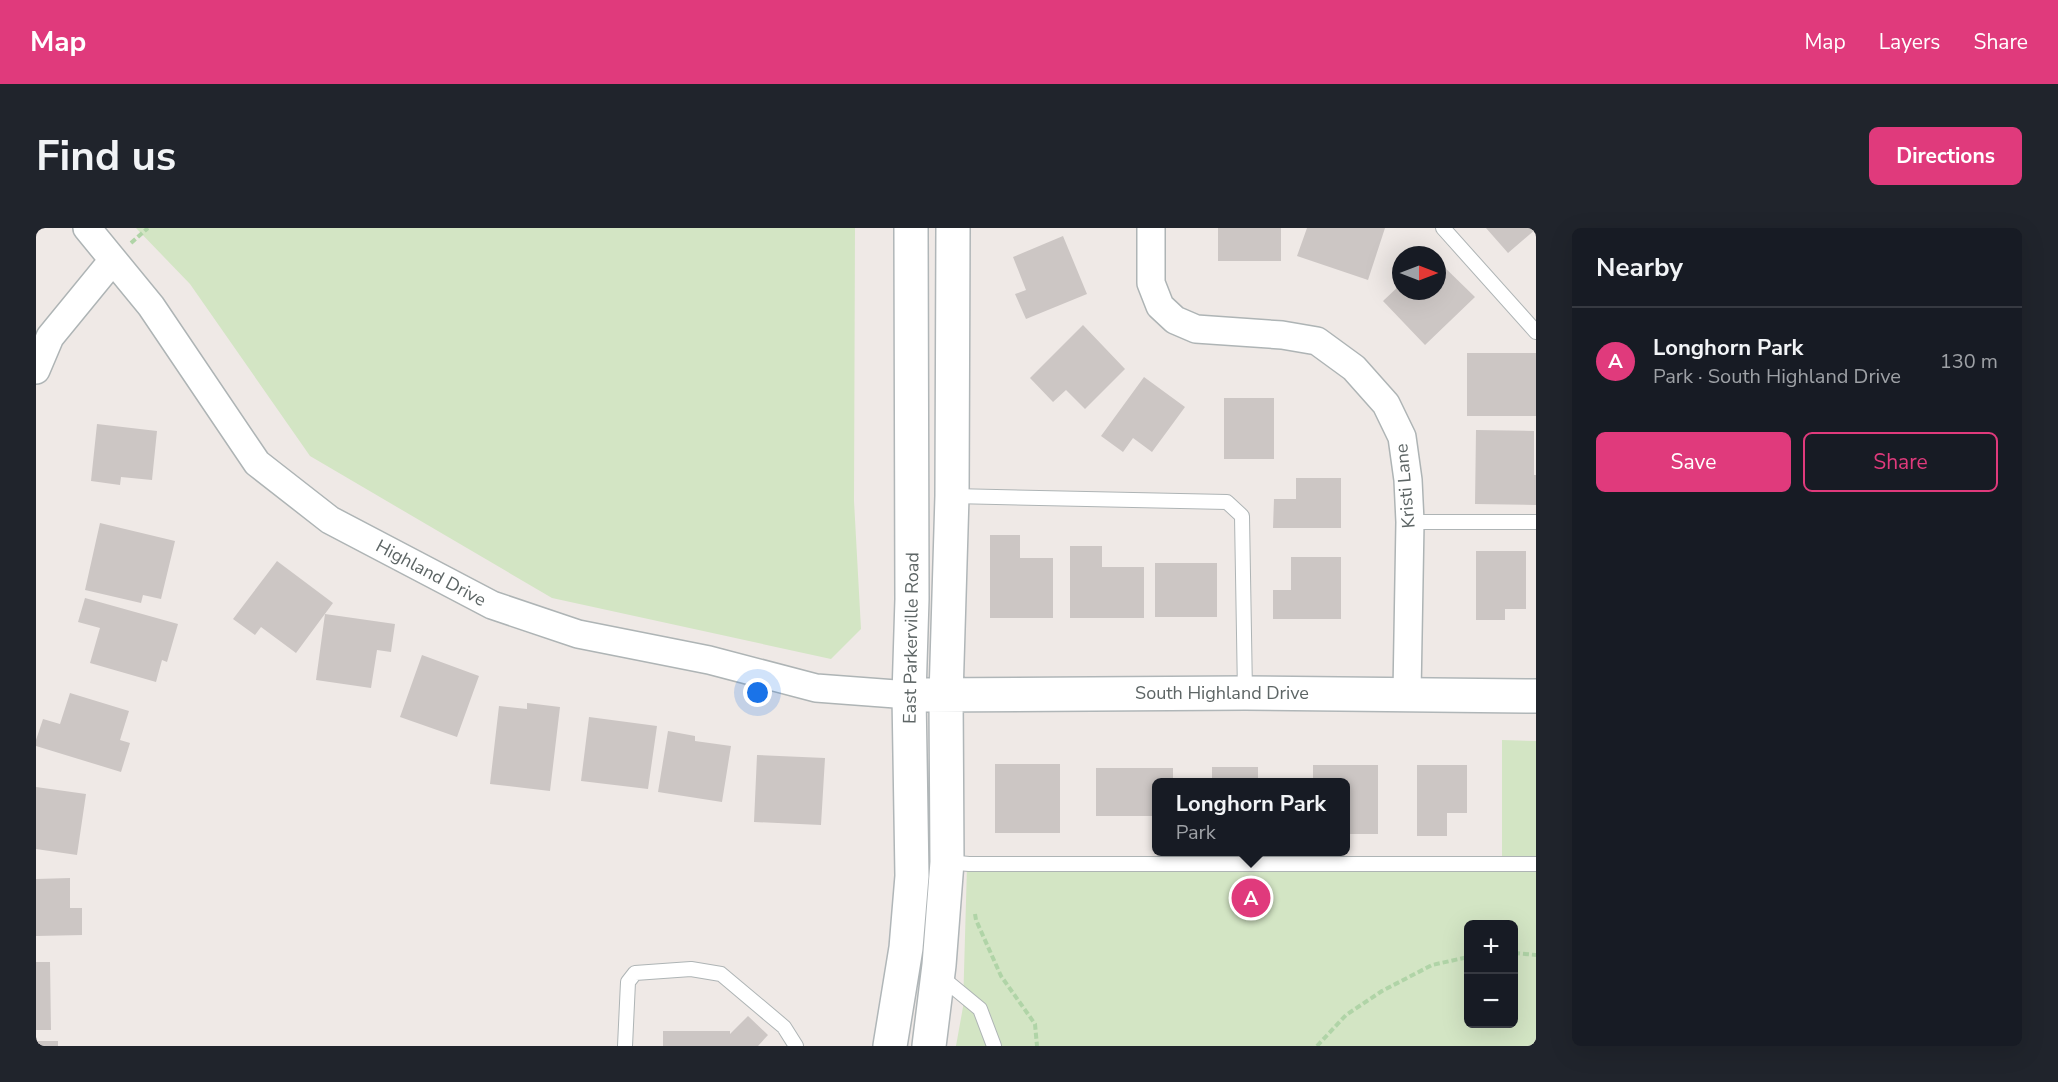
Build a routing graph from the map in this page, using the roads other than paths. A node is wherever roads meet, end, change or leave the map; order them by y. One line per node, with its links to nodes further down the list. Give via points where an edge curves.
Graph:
1 (87, 228): 6 (street, Highland Drive)
2 (911, 228): 14 (main road, East Parkerville Road)
3 (953, 228): 9 (main road, East Parkerville Road)
4 (1151, 228): 10 (street, Kristi Lane, via 1151,283 1160,306 1175,320 1196,329 1282,335 1317,342 1354,368 1386,404 1402,437)
5 (1443, 228): 7 (lane)
6 (113, 260): 8 (street, via 50,337); 14 (street, Highland Drive, via 151,306 257,463 330,520 492,605 578,634 709,660 816,688)
7 (1536, 332)
8 (36, 370)
9 (952, 496): 12 (lane, via 1227,501 1242,516); 15 (main road, East Parkerville Road)
10 (1410, 522): 11 (lane); 13 (street, Kristi Lane)
11 (1536, 522)
12 (1245, 693): 13 (main road, South Highland Drive); 15 (main road, South Highland Drive)
13 (1407, 693): 16 (main road, South Highland Drive)
14 (909, 695): 15 (main road, South Highland Drive); 22 (main road, East Parkerville Road, via 912,876)
15 (946, 696): 17 (main road, East Parkerville Road)
16 (1536, 696)
17 (947, 862): 18 (lane); 19 (main road, East Parkerville Road)
18 (1536, 864)
19 (938, 975): 23 (main road, East Parkerville Road); 24 (lane, via 980,1009)
20 (625, 1046): 21 (lane, via 628,982 635,972 691,969 721,974 784,1027)
21 (796, 1046)
22 (891, 1046)
23 (929, 1046)
24 (994, 1046)

